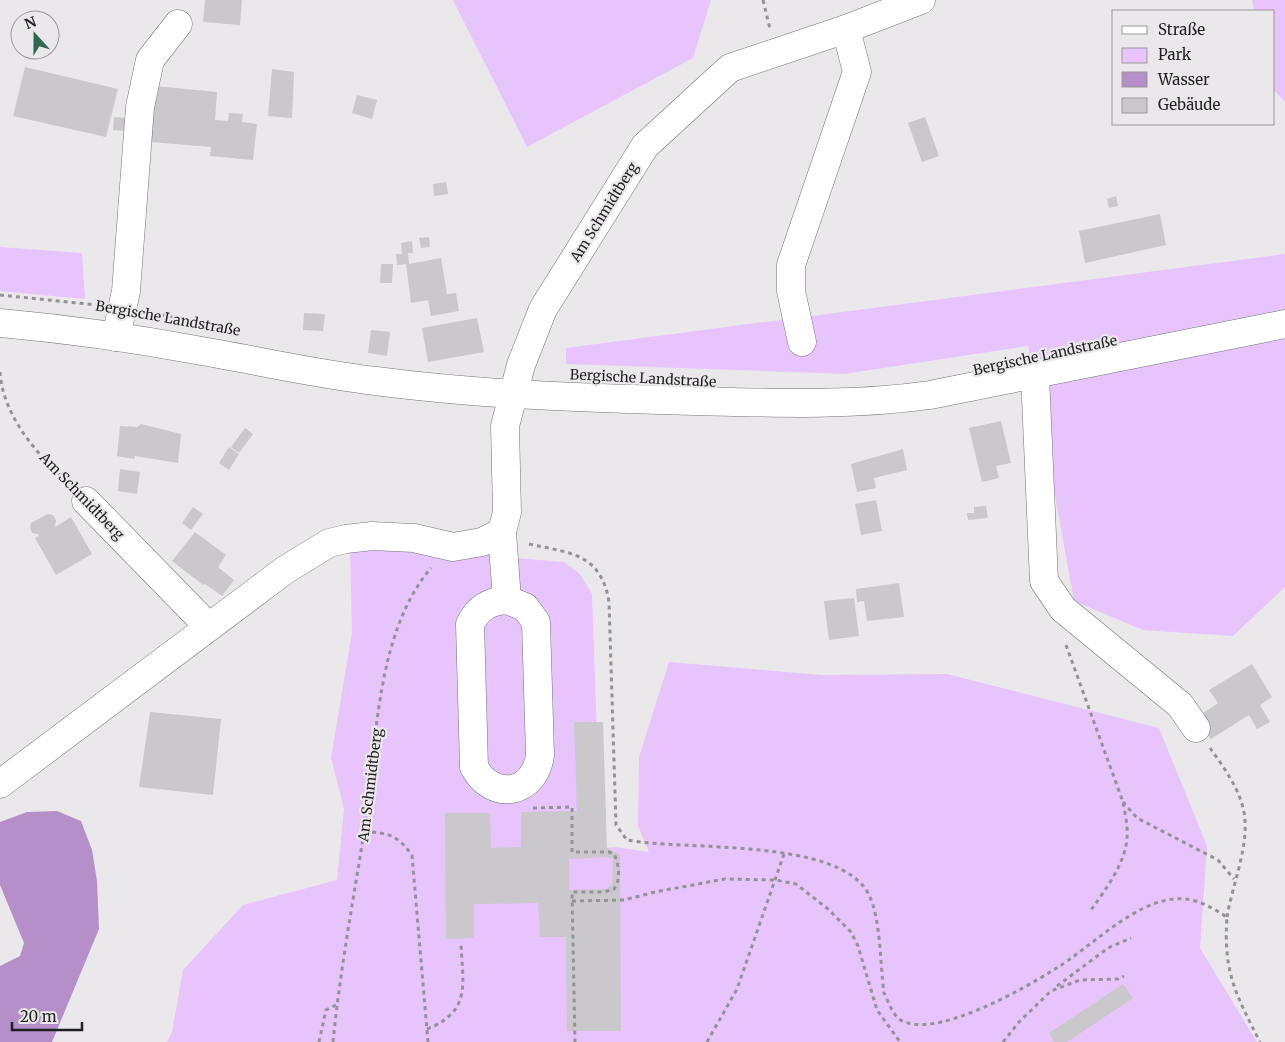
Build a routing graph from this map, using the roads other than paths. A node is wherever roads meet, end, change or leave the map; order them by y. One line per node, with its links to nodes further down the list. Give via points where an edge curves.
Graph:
1 (921, 0): 2 (main road, Am Schmidtberg)
2 (882, 7): 4 (main road, Am Schmidtberg)
3 (178, 24): 7 (main road, via 150,60 140,106 123,308)
4 (846, 30): 8 (main road, via 858,72 791,265 791,291); 10 (main road, Am Schmidtberg, via 730,68 645,146 544,309)
5 (0, 323): 7 (main road, Bergische Landstraße)
6 (1285, 324): 9 (main road, Bergische Landstraße)
7 (116, 337): 10 (main road, Bergische Landstraße, via 377,381)
8 (802, 342)
9 (1035, 375): 10 (main road, Bergische Landstraße, via 930,396 846,403 647,400); 15 (main road, via 1044,581 1063,609 1180,705)
10 (515, 383): 12 (main road, Am Schmidtberg, via 506,426 507,512)
11 (86, 501): 14 (main road, Am Schmidtberg)
12 (502, 532): 13 (main road, Am Schmidtberg); 14 (main road, via 482,542 453,547 389,536 329,543 285,570)
13 (507, 600): 13 (main road, via 481,608 470,624 474,767 486,783 506,790 523,785 530,779 539,764 540,755 536,622 525,607)
14 (208, 626): 16 (main road)
15 (1196, 728)
16 (0, 784)

